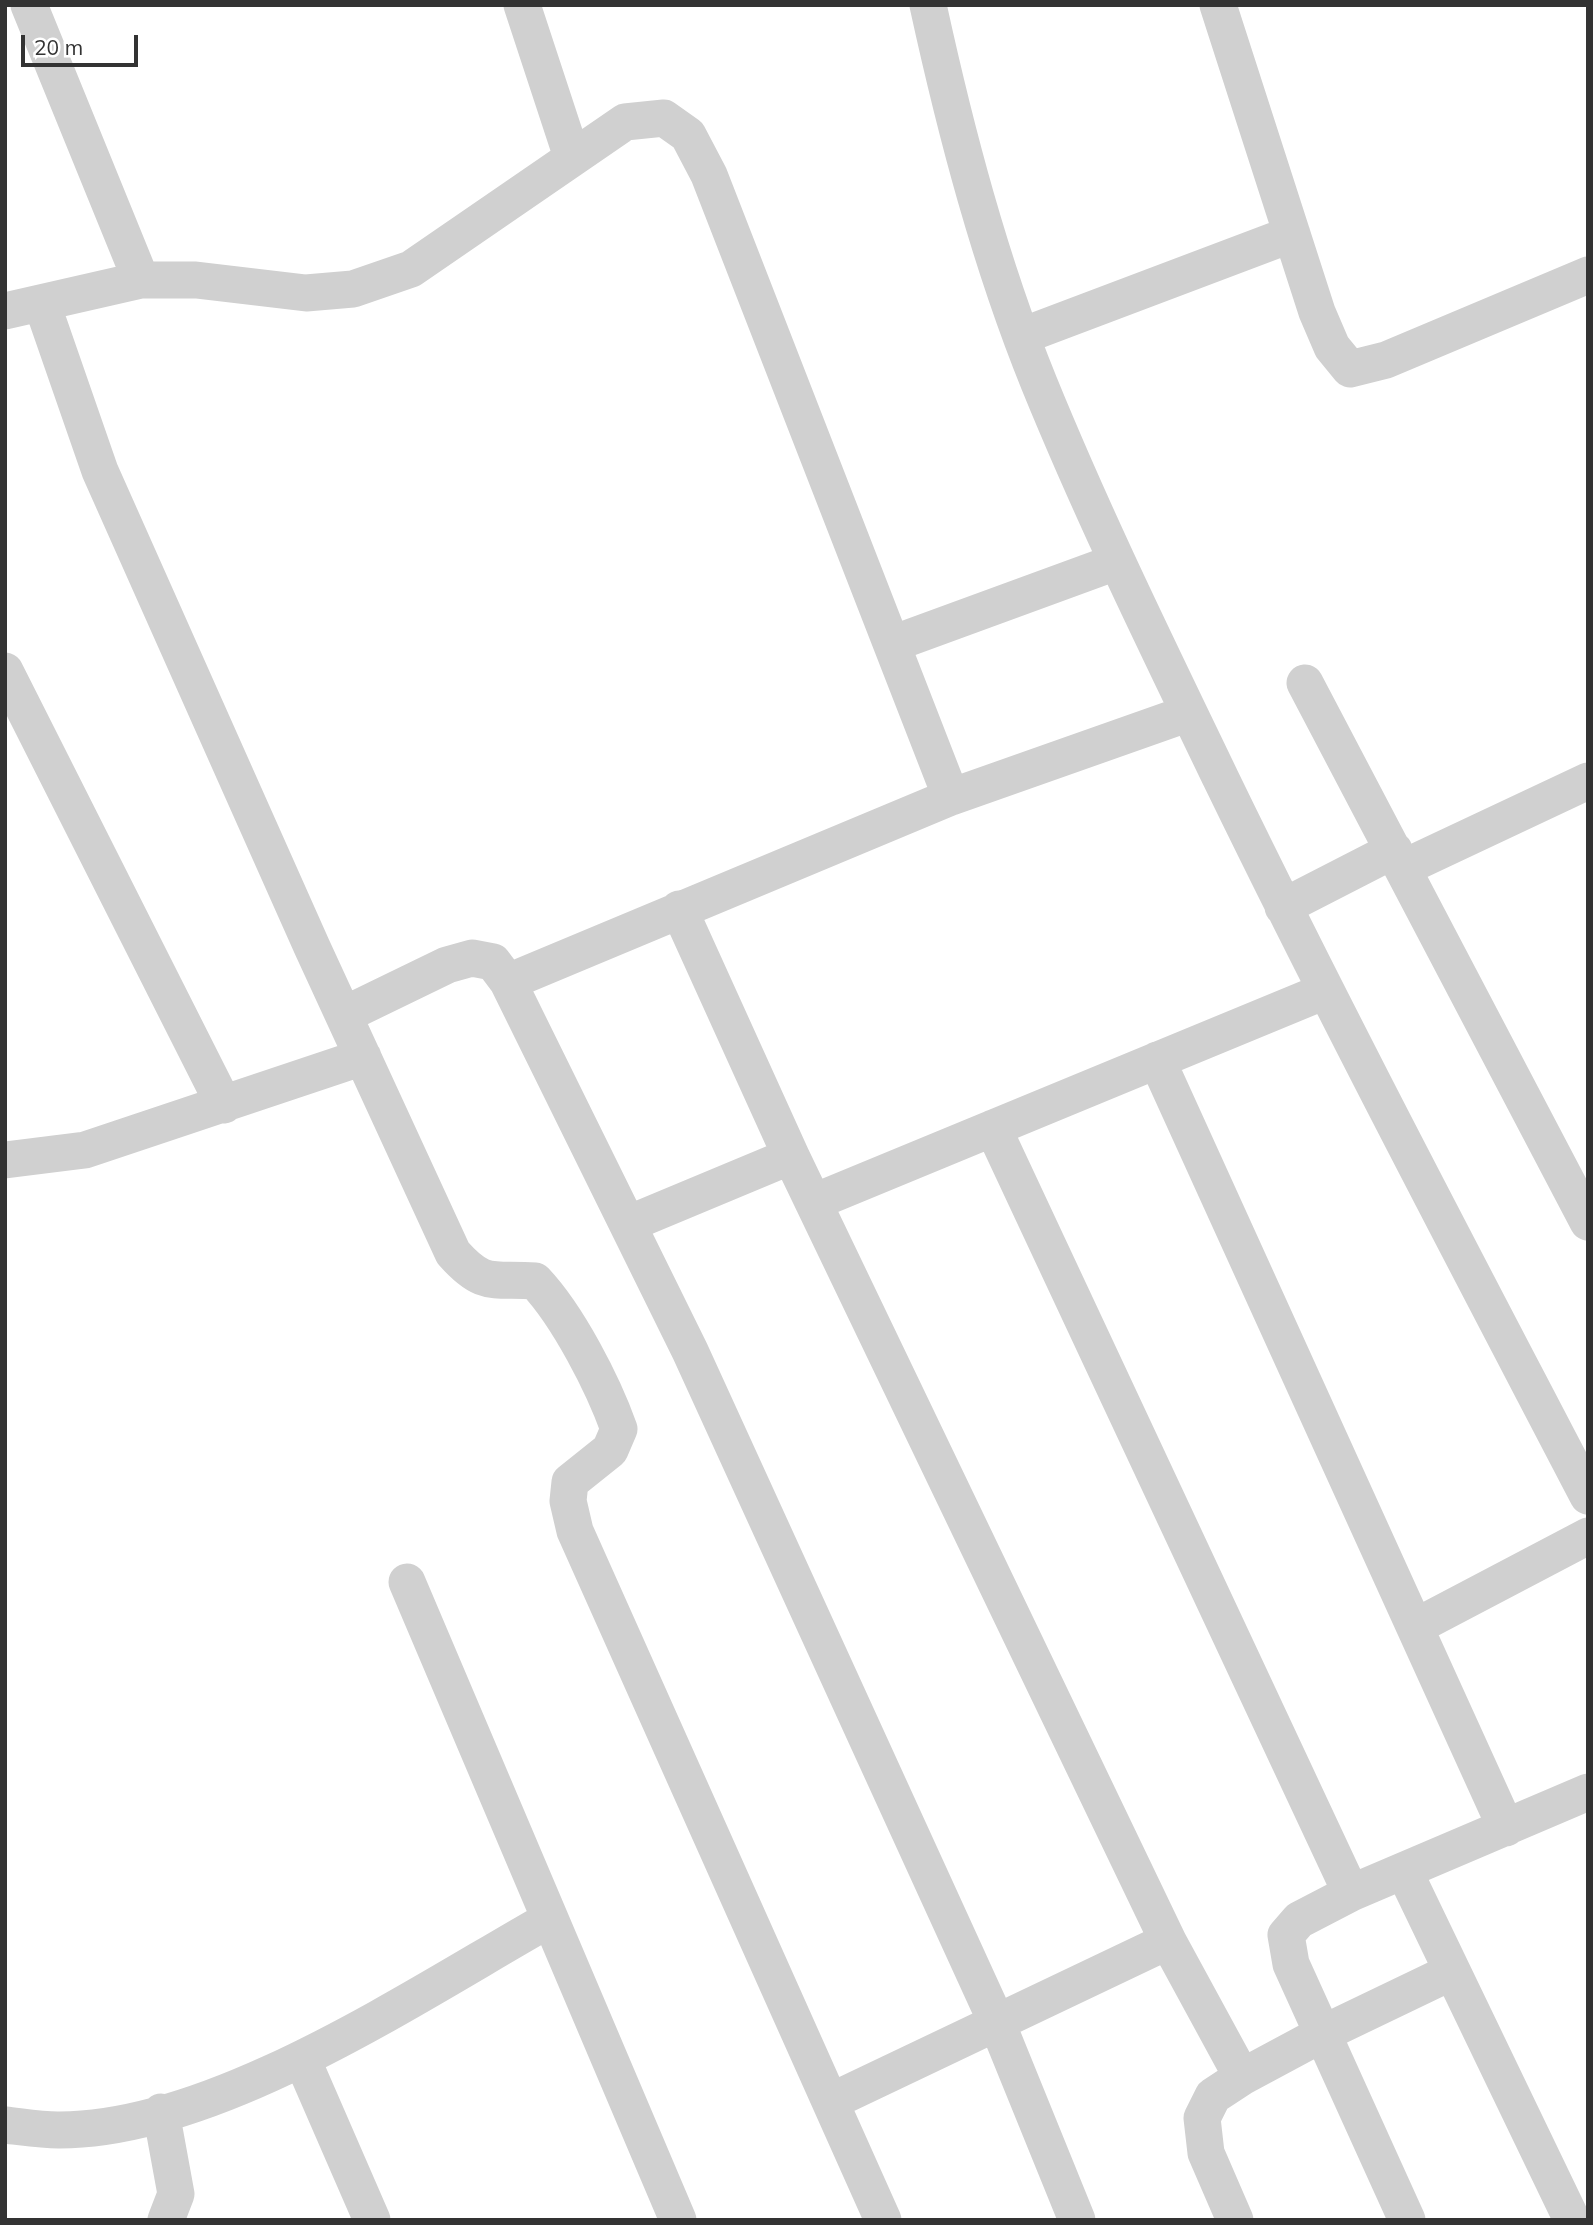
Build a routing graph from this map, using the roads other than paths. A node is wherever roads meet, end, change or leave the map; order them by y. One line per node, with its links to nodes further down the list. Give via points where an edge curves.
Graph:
1 (29, 5): 8 (street)
2 (522, 5): 5 (street)
3 (928, 5): 11 (street, via 953,116)
4 (1218, 5): 6 (street)
5 (572, 157): 8 (street, via 411,269 353,289 306,293 196,280); 13 (street, via 625,122 664,118 688,135 709,175)
6 (1292, 234): 7 (street, via 1332,347 1350,369 1386,360); 11 (street)
7 (1588, 275)
8 (141, 280): 9 (street)
9 (42, 304): 10 (street); 24 (street, via 100,471)
10 (5, 311)
11 (1022, 336): 12 (street)
12 (1116, 562): 13 (street); 16 (street)
13 (892, 645): 18 (street)
14 (5, 671): 27 (street)
15 (1305, 683): 19 (street)
16 (1189, 713): 18 (street); 20 (street)
17 (1588, 781): 19 (street)
18 (951, 797): 21 (street)
19 (1398, 859): 20 (street); 32 (street)
20 (1283, 907): 23 (street)
21 (679, 909): 22 (street); 29 (street)
22 (508, 982): 24 (street, via 493,962 472,958 446,965); 33 (street)
23 (1325, 991): 26 (street); 34 (street)
24 (344, 1015): 25 (street)
25 (363, 1057): 27 (street); 49 (street, via 453,1253 484,1280 535,1281 552,1299 610,1404 619,1429 610,1450 570,1482 568,1501 575,1531)
26 (1157, 1060): 28 (street); 37 (street)
27 (224, 1105): 30 (street, via 85,1150)
28 (993, 1128): 31 (street); 41 (street)
29 (791, 1156): 31 (street); 33 (street)
30 (5, 1160)
31 (814, 1202): 43 (street)
32 (1588, 1222)
33 (628, 1224): 45 (street)
34 (1588, 1496)
35 (1588, 1536): 37 (street)
36 (407, 1582): 42 (street)
37 (1415, 1627): 39 (street)
38 (1586, 1799): 39 (street)
39 (1506, 1828): 40 (street)
40 (1404, 1871): 41 (street); 44 (street)
41 (1351, 1893): 46 (street, via 1299,1920 1286,1935 1291,1964)
42 (550, 1919): 47 (street); 54 (street)
43 (1168, 1941): 45 (street); 48 (street)
44 (1451, 1972): 46 (street); 59 (street)
45 (997, 2023): 49 (street); 56 (street)
46 (1324, 2033): 48 (street); 58 (street)
47 (302, 2059): 50 (street, via 203,2101); 53 (street)
48 (1242, 2077): 57 (street, via 1213,2096 1202,2119 1206,2153)
49 (832, 2101): 55 (street)
50 (161, 2112): 51 (street, via 126,2122 59,2130); 52 (street, via 176,2194)
51 (5, 2125)
52 (166, 2220)
53 (372, 2220)
54 (678, 2220)
55 (883, 2220)
56 (1077, 2220)
57 (1235, 2220)
58 (1406, 2220)
59 (1572, 2220)

